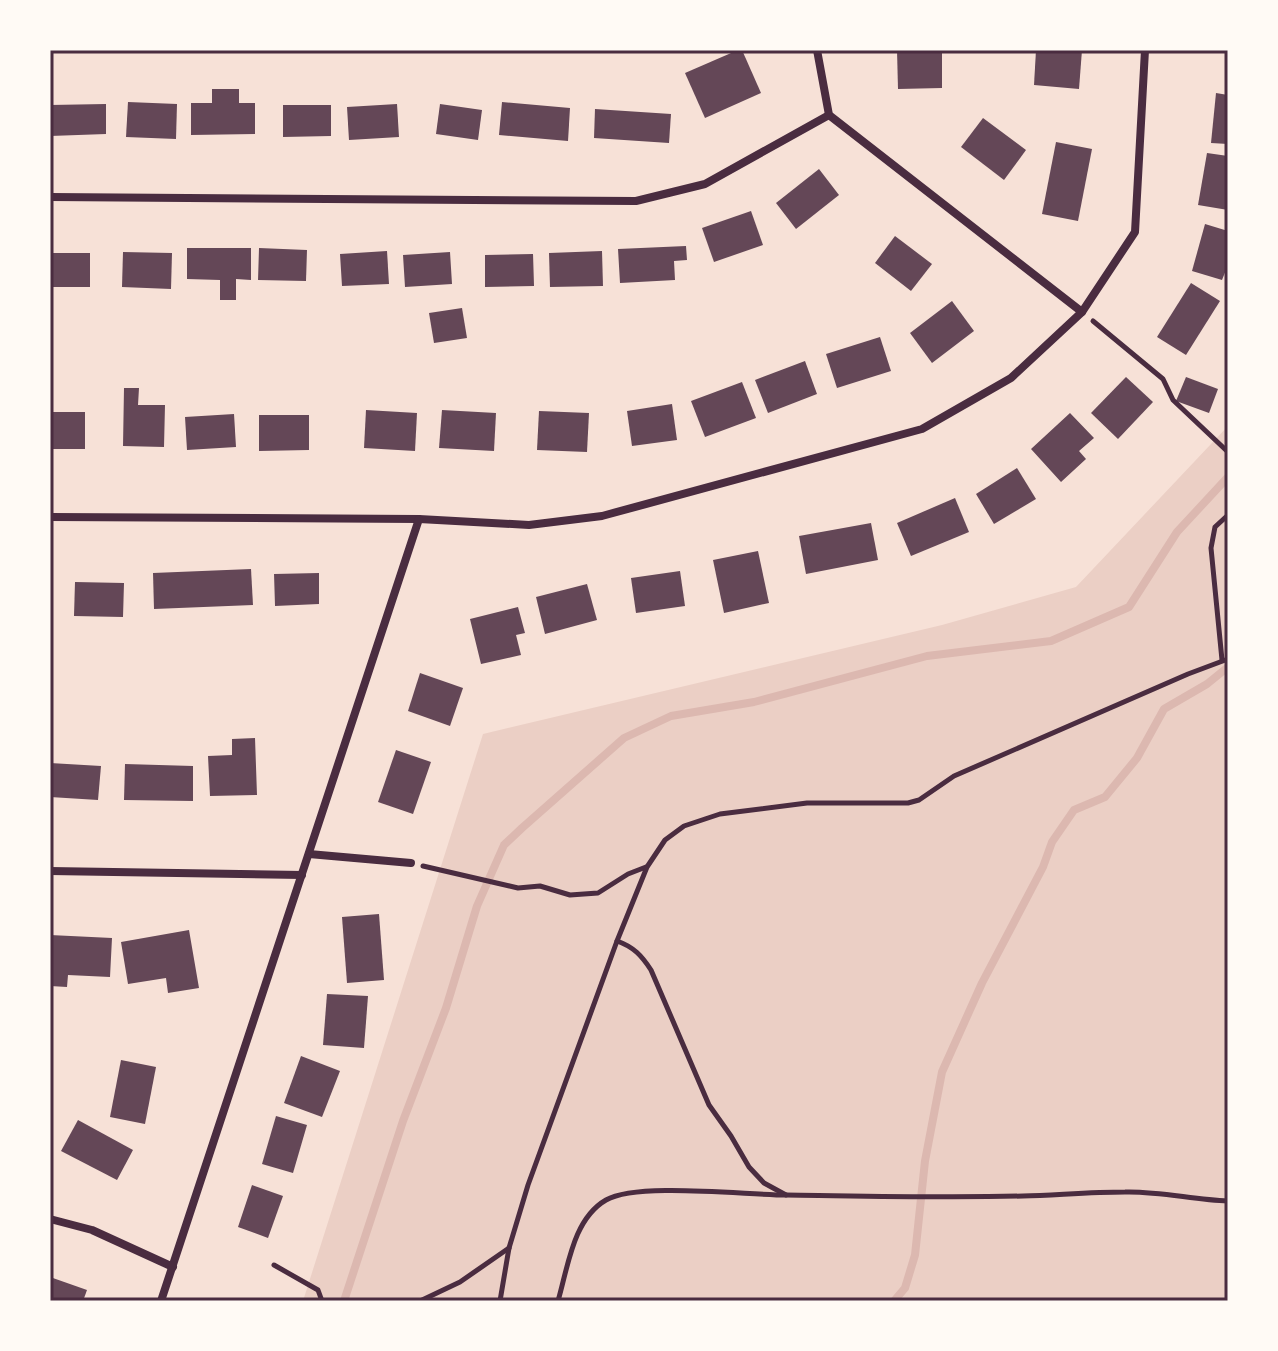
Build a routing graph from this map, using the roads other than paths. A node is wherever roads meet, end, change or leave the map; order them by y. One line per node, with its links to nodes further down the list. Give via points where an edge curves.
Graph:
1 (817, 50): 3 (street)
2 (1145, 50): 5 (street, via 1135,232)
3 (829, 115): 4 (street, via 705,184 636,201); 5 (street)
4 (50, 197)
5 (1082, 312): 7 (street, via 1011,378 922,429 602,516 529,525)
6 (50, 517): 7 (street)
7 (419, 519): 8 (street)
8 (309, 854): 9 (street); 11 (street)
9 (411, 863)
10 (50, 871): 11 (street)
11 (302, 875): 13 (street)
12 (50, 1219): 13 (street, via 92,1230)
13 (173, 1267): 14 (street)
14 (161, 1301)

